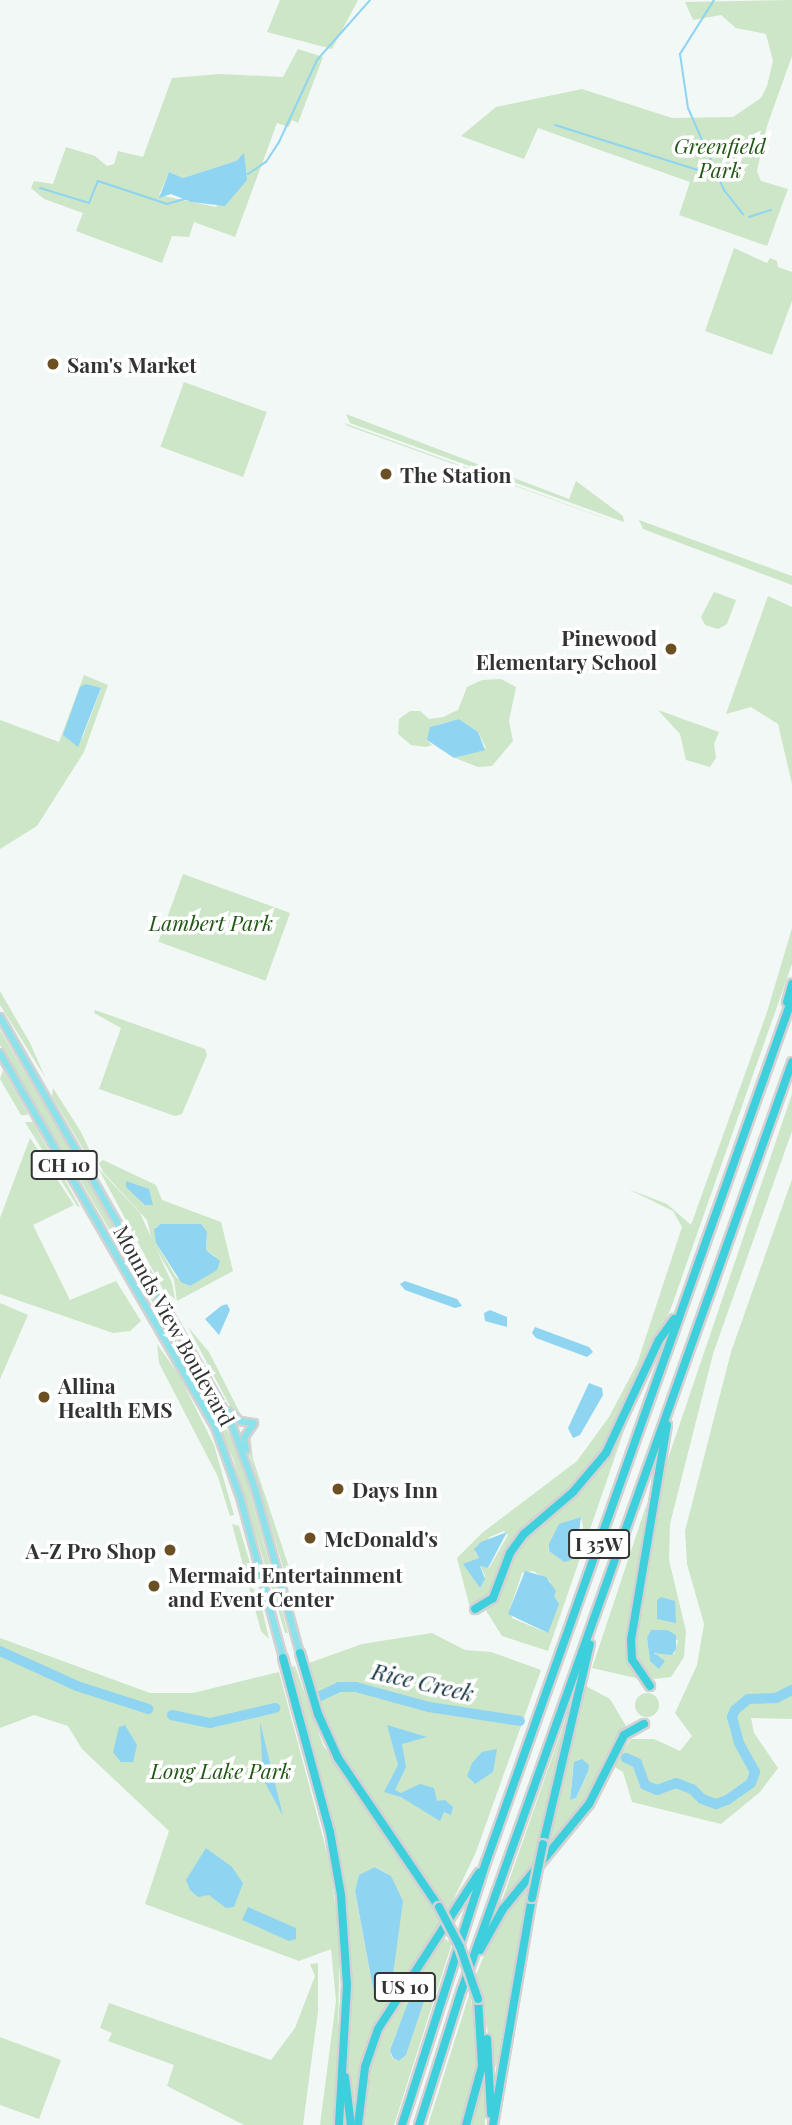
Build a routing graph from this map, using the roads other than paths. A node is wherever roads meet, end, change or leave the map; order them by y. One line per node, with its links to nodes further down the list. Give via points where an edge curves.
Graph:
1 (792, 984): 4 (highway)
2 (792, 999): 4 (highway, I 35W)
3 (0, 1017): 9 (main road, Mounds View Boulevard / CH 10)
4 (777, 1040): 7 (highway, I 35W)
5 (0, 1053): 14 (main road, Mounds View Boulevard / CH 10, via 215,1427 235,1479)
6 (792, 1062): 8 (highway, I 35W)
7 (680, 1311): 12 (highway, via 659,1340 606,1453 573,1492 517,1542 494,1598); 17 (highway, I 35W)
8 (674, 1394): 11 (highway, I 35W); 15 (highway, via 631,1640 632,1659)
9 (219, 1398): 10 (main road, Mounds View Boulevard / CH 10); 10 (main road, via 236,1419 254,1423 244,1442)
10 (255, 1489): 13 (main road, Mounds View Boulevard / CH 10)
11 (606, 1584): 18 (highway, I 35W); 27 (highway, bridge, via 543,1844)
12 (475, 1609)
13 (300, 1653): 19 (highway, bridge, via 318,1714 338,1758 439,1907)
14 (283, 1658): 20 (highway, via 336,1864 347,1957)
15 (650, 1686)
16 (644, 1724): 18 (highway, via 624,1735 589,1804 503,1909)
17 (486, 1862): 23 (highway, US 10, via 378,2029 365,2067); 24 (highway, I 35W)
18 (468, 1971): 25 (highway, I 35W)
19 (478, 1999): 26 (highway, via 482,2066); 27 (highway, via 490,2063)
20 (345, 2025): 21 (highway); 22 (highway)
21 (339, 2125)
22 (351, 2125)
23 (358, 2125)
24 (402, 2125)
25 (419, 2125)
26 (466, 2125)
27 (492, 2125)

